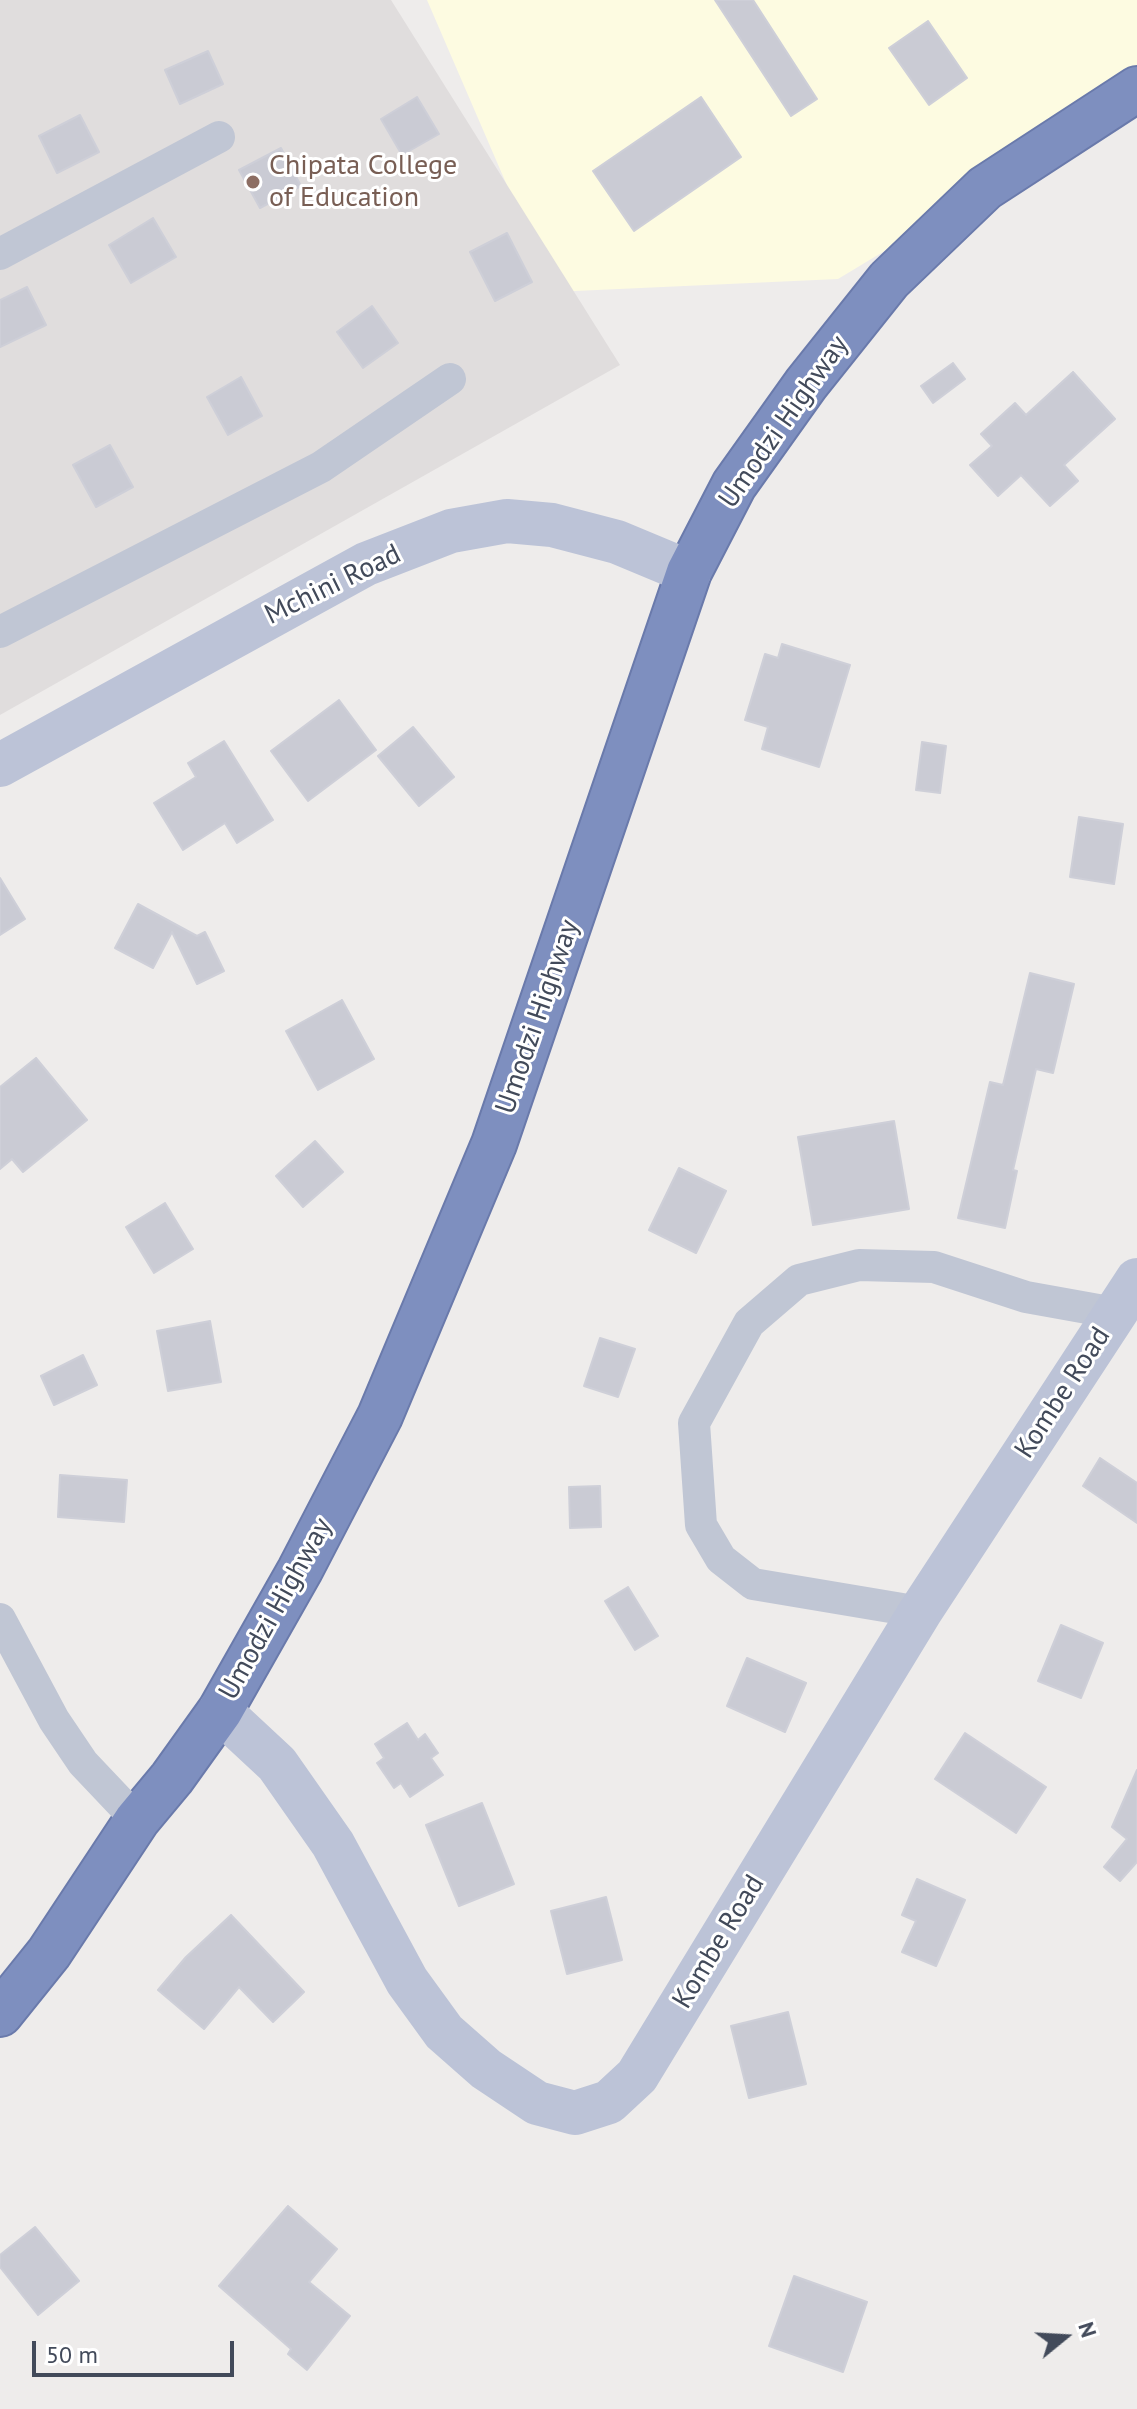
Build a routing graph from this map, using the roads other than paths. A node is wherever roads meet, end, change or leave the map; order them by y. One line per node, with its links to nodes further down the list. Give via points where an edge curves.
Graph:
1 (1137, 89): 5 (highway, Umodzi Highway, via 985,188 889,280 734,485)
2 (219, 137): 3 (street)
3 (0, 254)
4 (450, 379): 6 (street, via 321,467)
5 (689, 572): 7 (street, Mchini Road, via 617,542 552,525 507,521 451,531 366,564); 11 (highway, Umodzi Highway, via 494,1144 380,1416)
6 (0, 632)
7 (0, 765)
8 (1126, 1297): 9 (street, Kombe Road); 9 (street, via 1026,1297 934,1267 859,1265 799,1280 749,1323 694,1423 701,1525 721,1559 753,1584)
9 (920, 1612): 11 (street, Kombe Road, via 637,2076 609,2102 575,2113 537,2103 444,2032 407,1981 333,1844 277,1764)
10 (0, 1619): 12 (street, via 68,1742)
11 (220, 1711): 12 (highway, Umodzi Highway)
12 (137, 1820): 13 (highway, Umodzi Highway, via 49,1953)
13 (0, 2014)

